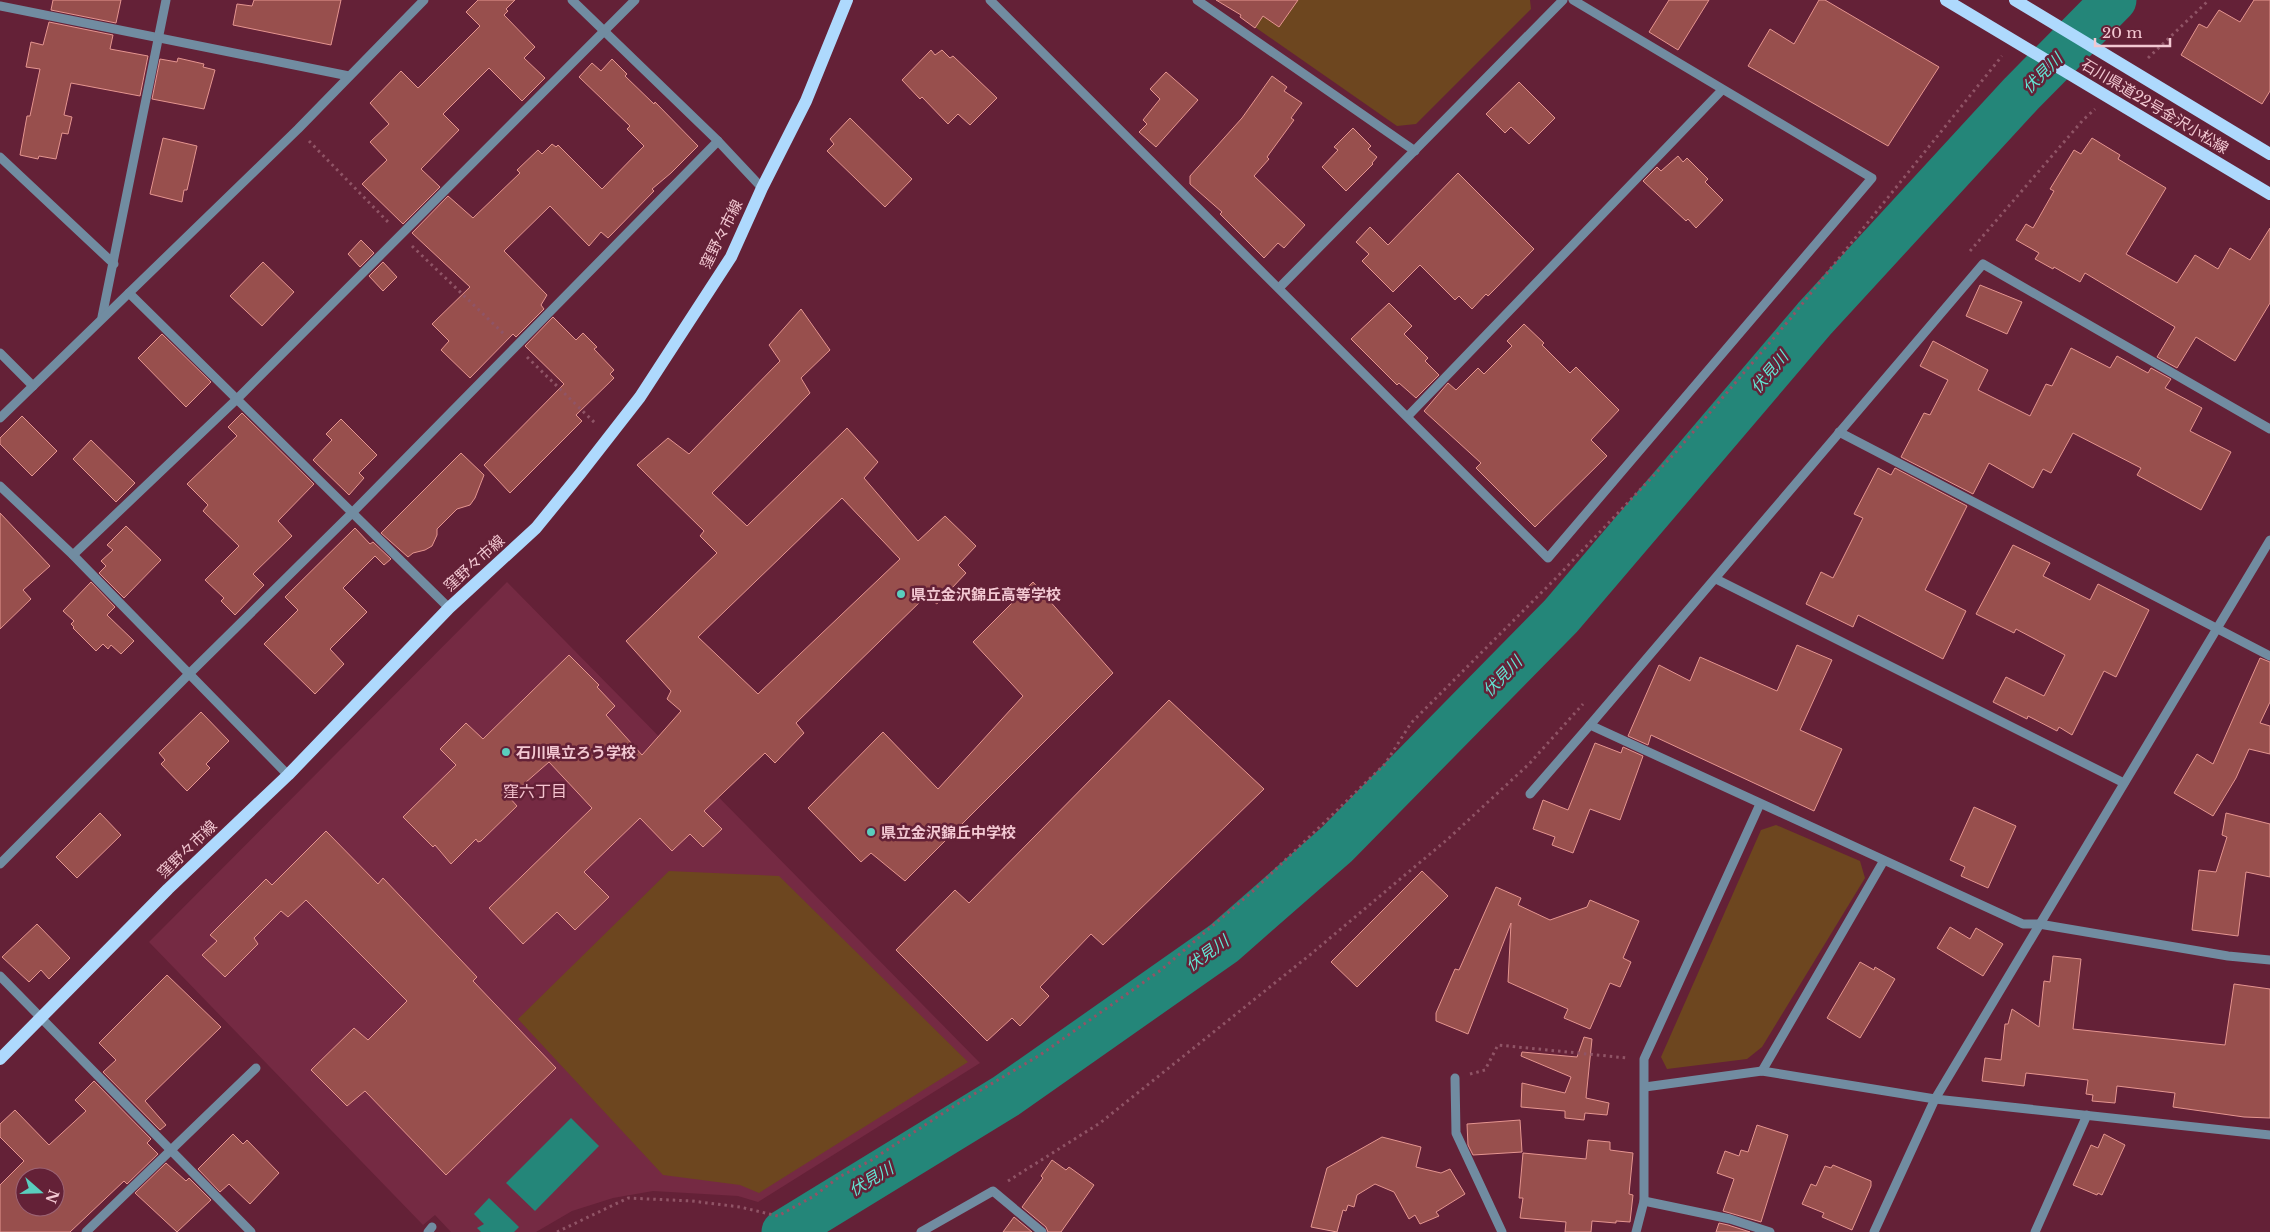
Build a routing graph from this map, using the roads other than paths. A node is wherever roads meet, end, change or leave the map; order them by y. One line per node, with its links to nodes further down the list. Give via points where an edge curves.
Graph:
1 (166, 0): 14 (street)
2 (424, 0): 15 (street)
3 (572, 0): 13 (street)
4 (635, 0): 13 (street)
5 (847, 0): 21 (main road, 窪野々市線, via 806,101)
6 (990, 0): 24 (street)
7 (1197, 0): 18 (street)
8 (1563, 0): 18 (street)
9 (1572, 0): 16 (street)
10 (1946, 0): 22 (main road, 石川県道22号金沢小松線)
11 (2015, 0): 19 (main road, 石川県道22号金沢小松線)
12 (0, 6): 14 (street)
13 (603, 32): 17 (street); 29 (street)
14 (158, 38): 15 (street); 23 (street)
15 (349, 76): 25 (street)
16 (1722, 90): 30 (street); 30 (street, via 1872,178 1548,558)
17 (718, 142): 21 (street); 35 (street)
18 (1414, 151): 24 (street)
19 (2270, 154)
20 (0, 157): 23 (street)
21 (762, 188): 39 (main road, 窪野々市線, via 731,257 640,397 536,528)
22 (2270, 194)
23 (114, 264): 26 (street)
24 (1279, 288): 30 (street)
25 (129, 293): 26 (street); 29 (street)
26 (102, 318): 28 (street)
27 (0, 353): 28 (street)
28 (33, 386): 31 (street)
29 (238, 398): 35 (street); 37 (street)
30 (1408, 416)
31 (0, 418)
32 (2270, 429): 33 (street, via 1982,264)
33 (1839, 432): 38 (street); 40 (street)
34 (0, 486): 37 (street)
35 (353, 512): 39 (street); 42 (street)
36 (2270, 540): 40 (street)
37 (73, 555): 42 (street)
38 (1716, 579): 43 (street); 45 (street)
39 (449, 608): 44 (main road, 窪野々市線)
40 (2216, 628): 41 (street); 45 (street)
41 (2270, 656)
42 (190, 673): 44 (street); 49 (street)
43 (1590, 725): 46 (street); 47 (street)
44 (288, 775): 53 (main road, 窪野々市線, via 168,889)
45 (2124, 783): 50 (street)
46 (1530, 794)
47 (1760, 804): 48 (street); 58 (street, via 1644,1059)
48 (1883, 862): 50 (street, via 2022,924); 56 (street)
49 (0, 864)
50 (2039, 924): 51 (street, via 2228,956); 59 (street)
51 (2270, 960)
52 (0, 976): 53 (street)
53 (41, 1019): 54 (main road, 窪野々市線); 62 (street)
54 (0, 1059)
55 (256, 1068): 62 (street)
56 (1762, 1071): 58 (street); 59 (street)
57 (1455, 1078): 68 (street, via 1456,1133)
58 (1645, 1087): 63 (street)
59 (1935, 1099): 60 (street); 71 (street)
60 (2087, 1115): 61 (street); 72 (street)
61 (2270, 1135)
62 (169, 1150): 64 (street); 65 (street)
63 (1644, 1201): 69 (street); 70 (street, via 1730,1219)
64 (86, 1232)
65 (251, 1232)
66 (921, 1232): 67 (street, via 993,1191)
67 (1042, 1232)
68 (1502, 1232)
69 (1636, 1232)
70 (1770, 1232)
71 (1874, 1232)
72 (2035, 1232)

